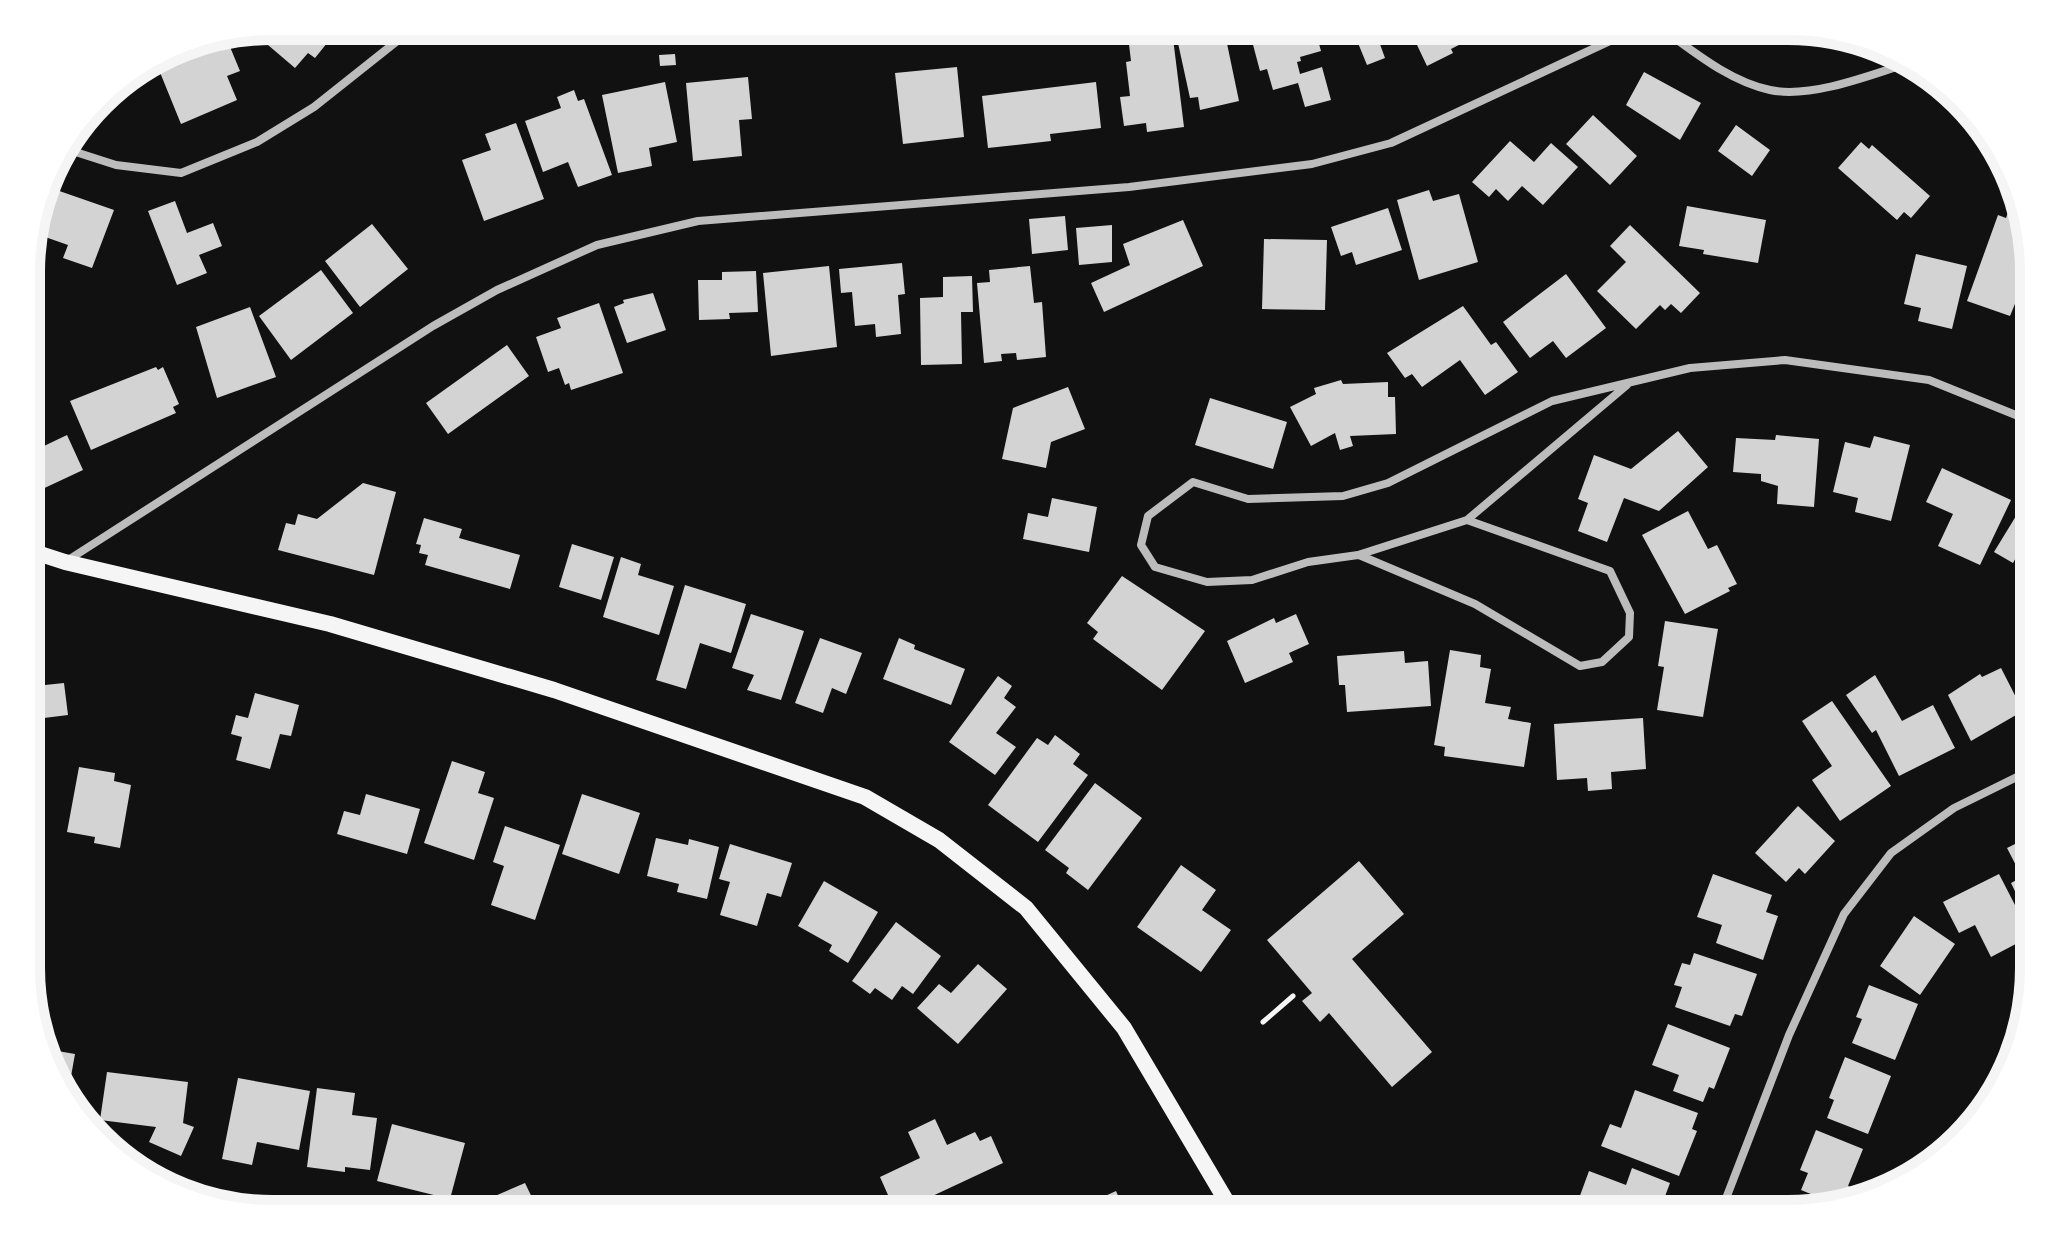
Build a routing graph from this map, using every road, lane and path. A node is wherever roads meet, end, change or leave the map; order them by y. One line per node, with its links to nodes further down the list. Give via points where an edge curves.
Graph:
1 (398, 40): 5 (street, via 314,107 257,142 181,173 116,165)
2 (1612, 40): 11 (street, via 1391,143 1312,164 1129,187 698,221 597,245 433,326)
3 (1678, 40): 4 (street, via 1716,67 1771,90 1831,87)
4 (1895, 67)
5 (74, 151)
6 (1627, 385): 7 (street, via 1690,368 1785,360 1929,380); 8 (street); 10 (street, via 1552,401 1388,483 1343,496 1248,499 1193,482 1148,516 1141,545 1155,567 1207,582 1252,580 1308,562)
7 (2020, 417)
8 (1467, 520): 10 (street); 10 (street, via 1610,571 1630,613 1629,637 1602,662 1580,666 1475,604)
9 (40, 554): 11 (main road)
10 (1358, 555)
11 (65, 562): 15 (main road, via 330,624 525,681 865,797 939,840 1026,908 1124,1028)
12 (2020, 775): 16 (street, via 1954,808 1891,853 1844,914 1789,1035)
13 (1293, 996): 14 (path)
14 (1263, 1022)
15 (1225, 1200)
16 (1725, 1200)

